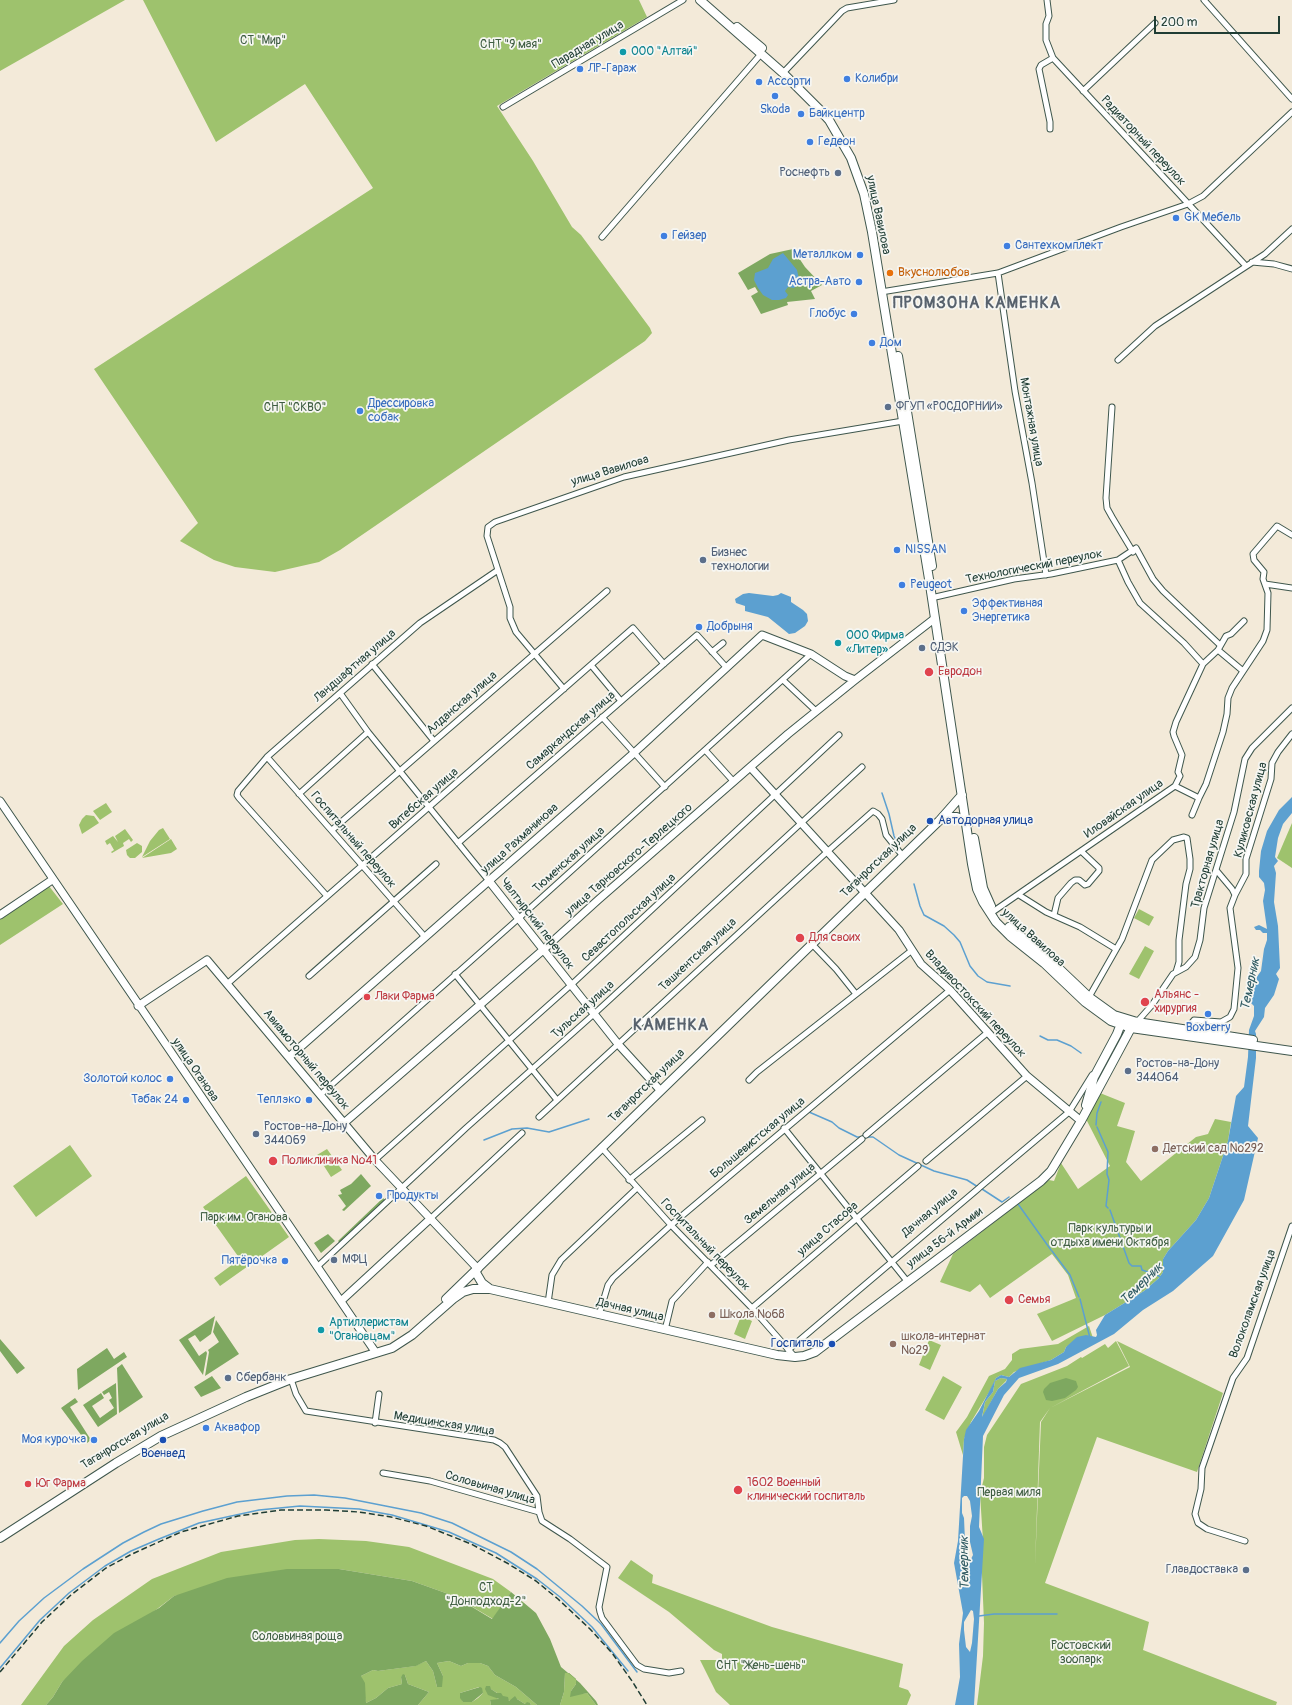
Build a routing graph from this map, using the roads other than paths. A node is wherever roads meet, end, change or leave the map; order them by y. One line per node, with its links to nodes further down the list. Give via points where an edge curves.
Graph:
1 (683, 0): 13 (street, Парадная улица)
2 (700, 0): 8 (main road, улица Вавилова)
3 (706, 0): 10 (main road, улица Вавилова)
4 (894, 0): 10 (street, via 842,11)
5 (1047, 0): 9 (street, Радиаторный переулок, via 1049,16 1046,40)
6 (1204, 0): 12 (street)
7 (1155, 23): 11 (street)
8 (761, 54): 10 (main road, улица Вавилова); 18 (street)
9 (1053, 58): 11 (street, Радиаторный переулок); 15 (street, via 1039,69)
10 (784, 71): 23 (main road, улица Вавилова, via 813,96 832,118 856,156 873,210)
11 (1083, 91): 16 (street, Радиаторный переулок)
12 (1292, 99)
13 (503, 107)
14 (1292, 112): 16 (street, Радиаторный переулок, via 1203,196)
15 (1050, 129)
16 (1188, 204): 20 (street, Радиаторный переулок); 22 (street, Радиаторный переулок)
17 (1292, 229): 19 (street, via 1266,254)
18 (602, 237)
19 (1252, 262): 20 (street); 21 (street)
20 (1246, 266): 24 (street, via 1155,326)
21 (1292, 269)
22 (998, 273): 23 (street, Радиаторный переулок); 31 (street, Монтажная улица)
23 (884, 292): 26 (main road, улица Вавилова); 35 (main road, улица Вавилова, via 909,420)
24 (1118, 360)
25 (1112, 407): 28 (street, via 1107,508)
26 (903, 421): 30 (street, улица Вавилова, via 789,440 624,477 494,522 488,527 487,536); 35 (main road, улица Вавилова)
27 (1292, 535): 32 (street, via 1277,526 1253,554 1254,560 1264,572 1263,579)
28 (1135, 550): 29 (street, Технологический переулок); 39 (street, via 1162,591)
29 (1118, 560): 31 (street, Технологический переулок); 45 (street, via 1140,603)
30 (498, 570): 41 (street, улица Вавилова, via 510,607 510,618 516,632); 43 (street, Ландшафтная улица, via 420,623)
31 (1046, 575): 35 (street, Технологический переулок, via 1014,579)
32 (1266, 584): 33 (street); 48 (street, via 1267,630 1263,641)
33 (1292, 588)
34 (607, 591): 41 (street, Алданская улица)
35 (934, 598): 36 (main road, улица Вавилова)
36 (937, 619): 50 (street, улица Тарновского-Терлецкого); 71 (main road, улица Вавилова); 79 (main road, улица Вавилова)
37 (1244, 621): 39 (street, Иловайская улица, via 1226,636)
38 (723, 643): 40 (street)
39 (1219, 647): 45 (street, Иловайская улица); 48 (street)
40 (712, 652): 44 (street, Самаркандская улица, via 697,635); 47 (street)
41 (534, 654): 51 (street, улица Вавилова); 60 (street, Алданская улица)
42 (811, 654): 47 (street, улица Рахманинова, via 762,635); 49 (street, Тюменская улица); 50 (street)
43 (372, 664): 52 (street, Ландшафтная улица); 60 (street)
44 (664, 664): 46 (street, Витебская улица, via 633,628); 53 (street, Самаркандская улица)
45 (1203, 664): 68 (street, Иловайская улица, via 1173,732 1182,755 1178,772 1180,776)
46 (591, 665): 51 (street, Витебская улица); 53 (street)
47 (726, 667): 62 (street, улица Рахманинова)
48 (1243, 671): 73 (street, via 1228,698 1223,732)
49 (783, 680): 55 (street); 61 (street, Тюменская улица)
50 (855, 680): 55 (street, улица Тарновского-Терлецкого)
51 (564, 689): 75 (street, Витебская улица)
52 (340, 693): 57 (street, Чалтырский переулок); 63 (street, Ландшафтная улица)
53 (621, 700): 56 (street, Самаркандская улица)
54 (1292, 708): 87 (street, Тракторная улица, via 1252,748 1245,759 1234,812)
55 (816, 711): 65 (street, улица Тарновского-Терлецкого)
56 (602, 717): 62 (street); 81 (street, Самаркандская улица)
57 (368, 732): 66 (street, Чалтырский переулок); 70 (street)
58 (1292, 734): 92 (street, Куликовская улица, via 1272,764 1271,779 1246,858 1246,874)
59 (840, 735): 72 (street, Севастопольская улица)
60 (434, 741): 66 (street, Алданская улица)
61 (706, 751): 67 (street); 69 (street, Тюменская улица)
62 (634, 753): 69 (street); 89 (street, улица Рахманинова)
63 (267, 757): 70 (street, Госпитальный переулок); 93 (street, Ландшафтная улица, via 237,795)
64 (862, 767): 78 (street, Тульская улица)
65 (750, 768): 67 (street, улица Тарновского-Терлецкого); 72 (street, Владивостокский переулок)
66 (399, 770): 75 (street, Чалтырский переулок); 80 (street, Алданская улица)
67 (734, 782): 102 (street, улица Тарновского-Терлецкого)
68 (1175, 786): 73 (street); 83 (street, Иловайская улица)
69 (665, 788): 98 (street, Тюменская улица)
70 (299, 794): 80 (street, Госпитальный переулок)
71 (962, 795): 77 (main road, Таганрогская улица); 79 (main road, улица Вавилова)
72 (776, 796): 78 (street, Владивостокский переулок); 108 (street, Севастопольская улица)
73 (1199, 798): 76 (street)
74 (0, 801): 88 (street, улица Оганова)
75 (429, 808): 81 (street, Чалтырский переулок); 86 (street, Витебская улица)
76 (1192, 815)
77 (940, 820): 79 (main road, via 958,817); 84 (main road, Таганрогская улица)
78 (802, 823): 82 (street, Владивостокский переулок); 114 (street, Тульская улица)
79 (969, 823): 95 (main road, улица Вавилова, via 983,888); 115 (main road, улица Вавилова, via 977,889 990,913 1010,936 1085,1002 1103,1016)
80 (332, 830): 86 (street, Госпитальный переулок)
81 (458, 843): 89 (street, Чалтырский переулок)
82 (828, 851): 84 (street, Ташкентская улица, via 873,812 882,819 886,835); 90 (street, Владивостокский переулок); 121 (street, Ташкентская улица)
83 (1081, 851): 91 (street, Иловайская улица); 97 (street, via 1099,868 1099,871 1088,884 1085,885 1079,880 1071,883 1058,898)
84 (902, 855): 90 (main road, Таганрогская улица)
85 (436, 864): 94 (street)
86 (362, 865): 93 (street, Витебская улица); 94 (street, Госпитальный переулок)
87 (1216, 870): 92 (street); 104 (street, Тракторная улица, via 1204,908 1196,957)
88 (52, 880): 96 (street); 113 (street, улица Оганова)
89 (489, 881): 98 (street, Чалтырский переулок); 99 (street, улица Рахманинова)
90 (864, 893): 100 (main road, Таганрогская улица); 103 (street, Владивостокский переулок, via 899,930)
91 (1019, 895): 95 (street, Иловайская улица); 97 (street)
92 (1235, 895): 117 (street, Куликовская улица, via 1230,908 1238,968 1234,1010 1226,1020 1194,1020)
93 (327, 896): 107 (street, Витебская улица)
94 (394, 901): 99 (street, Госпитальный переулок); 106 (street)
95 (994, 911): 111 (main road, улица Вавилова, via 1014,932 1048,958)
96 (0, 915)
97 (1054, 915): 101 (street)
98 (518, 919): 102 (street, Чалтырский переулок); 105 (street, Тюменская улица)
99 (425, 937): 126 (street, улица Рахманинова)
100 (812, 943): 110 (street); 132 (main road, Таганрогская улица)
101 (1116, 949): 104 (street, via 1152,860 1173,840 1187,838 1190,869); 111 (street)
102 (544, 950): 108 (street, Чалтырский переулок); 112 (street, улица Тарновского-Терлецкого)
103 (911, 951): 109 (street, Владивостокский переулок, via 924,967); 110 (street)
104 (1176, 972): 116 (street, Тракторная улица)
105 (455, 974): 112 (street); 133 (street, Тюменская улица)
106 (309, 976)
107 (227, 984): 113 (street, Авиамоторный переулок, via 207,960); 126 (street, Авиамоторный переулок)
108 (571, 985): 114 (street, Чалтырский переулок); 120 (street, Севастопольская улица)
109 (950, 990): 118 (street, Владивостокский переулок); 140 (street, Большевистская улица)
110 (856, 994): 131 (street)
111 (1089, 996): 115 (main road, улица Вавилова)
112 (480, 1005): 120 (street); 139 (street, улица Тарновского-Терлецкого)
113 (138, 1006): 158 (street, улица Оганова)
114 (594, 1014): 121 (street, Чалтырский переулок); 128 (street, Тульская улица)
115 (1122, 1022): 116 (main road, улица Вавилова); 124 (main road, Дачная улица)
116 (1134, 1025): 117 (main road, улица Вавилова); 119 (main road, улица Вавилова); 129 (main road)
117 (1187, 1029): 119 (main road, улица Вавилова)
118 (987, 1033): 130 (street, Владивостокский переулок); 142 (street)
119 (1225, 1038): 122 (main road)
120 (509, 1041): 128 (street); 145 (street, Севастопольская улица)
121 (618, 1044): 132 (street, Чалтырский переулок); 134 (street, Ташкентская улица)
122 (1270, 1046): 123 (main road); 125 (main road)
123 (1292, 1046)
124 (1109, 1050): 127 (main road, Дачная улица); 129 (main road)
125 (1292, 1051)
126 (289, 1058): 133 (street, Авиамоторный переулок)
127 (1100, 1066): 135 (street, Дачная улица); 138 (main road, Дачная улица, via 1094,1077)
128 (531, 1069): 134 (street); 150 (street, Тульская улица)
129 (1109, 1071): 138 (main road)
130 (1027, 1076): 135 (street, Владивостокский переулок); 146 (street)
131 (749, 1080)
132 (660, 1090): 144 (main road, Таганрогская улица)
133 (320, 1095): 139 (street, Авиамоторный переулок)
134 (557, 1100): 136 (street, Ташкентская улица)
135 (1069, 1112): 138 (street, Владивостокский переулок); 156 (street, Дачная улица)
136 (539, 1117)
137 (702, 1120): 149 (street)
138 (1081, 1121): 160 (main road, улица 56-й Армии, via 1056,1166 1041,1181)
139 (344, 1123): 145 (street, Авиамоторный переулок)
140 (784, 1128): 148 (street); 154 (street, Большевистская улица)
141 (522, 1133): 153 (street)
142 (866, 1135)
143 (862, 1139): 148 (street, Земельная улица)
144 (601, 1148): 149 (street, Госпитальный переулок); 159 (main road, Таганрогская улица)
145 (375, 1160): 150 (street, Авиамоторный переулок)
146 (926, 1161)
147 (918, 1166): 152 (street, улица Стасова)
148 (821, 1174): 152 (street); 157 (street, Земельная улица)
149 (630, 1180): 151 (street, Госпитальный переулок)
150 (400, 1188): 153 (street, Авиамоторный переулок); 158 (street, Тульская улица)
151 (637, 1188): 154 (street, Госпитальный переулок); 164 (street, via 561,1260 552,1275)
152 (857, 1218): 156 (street); 165 (street, улица Стасова)
153 (430, 1219): 159 (street, Авиамоторный переулок); 163 (street)
154 (671, 1225): 157 (street, Госпитальный переулок); 166 (street, Большевистская улица, via 612,1278)
155 (1292, 1226): 180 (street, Волоколамская улица, via 1247,1358 1233,1378 1205,1462 1195,1514 1198,1522 1207,1530)
156 (892, 1261): 160 (street); 168 (street, Дачная улица)
157 (710, 1264): 165 (street, Госпитальный переулок); 167 (street, Земельная улица, via 672,1301)
158 (317, 1267): 163 (street, улица Оганова)
159 (477, 1270): 161 (main road, via 482,1283); 169 (main road, Таганрогская улица, via 409,1332)
160 (908, 1281): 170 (main road, улица 56-й Армии, via 815,1352)
161 (490, 1289): 162 (main road, Дачная улица, via 463,1292); 164 (main road, Дачная улица)
162 (453, 1299): 169 (main road, Таганрогская улица, via 402,1342)
163 (341, 1301): 169 (street, улица Оганова)
164 (548, 1304): 166 (main road, Дачная улица)
165 (752, 1308): 168 (street, Госпитальный переулок)
166 (599, 1314): 167 (main road, Дачная улица)
167 (665, 1330): 171 (main road, Дачная улица)
168 (788, 1350): 171 (street, Госпитальный переулок)
169 (375, 1352): 172 (main road, Таганрогская улица)
170 (804, 1356): 171 (main road, Дачная улица)
171 (795, 1357)
172 (290, 1376): 174 (street, Медицинская улица, via 296,1394 306,1411); 175 (main road, Таганрогская улица, via 161,1436)
173 (379, 1394): 174 (street, Медицинская улица)
174 (375, 1423): 177 (street, Медицинская улица, via 494,1440 500,1443 537,1496)
175 (103, 1469): 178 (main road, Таганрогская улица); 179 (main road, Таганрогская улица)
176 (383, 1474): 177 (street, Соловьиная улица, via 430,1481)
177 (539, 1512): 181 (street, Соловьиная улица, via 542,1521 607,1567 600,1612 637,1665 644,1669 669,1673)
178 (0, 1533)
179 (0, 1538)
180 (1245, 1541)
181 (681, 1671)

